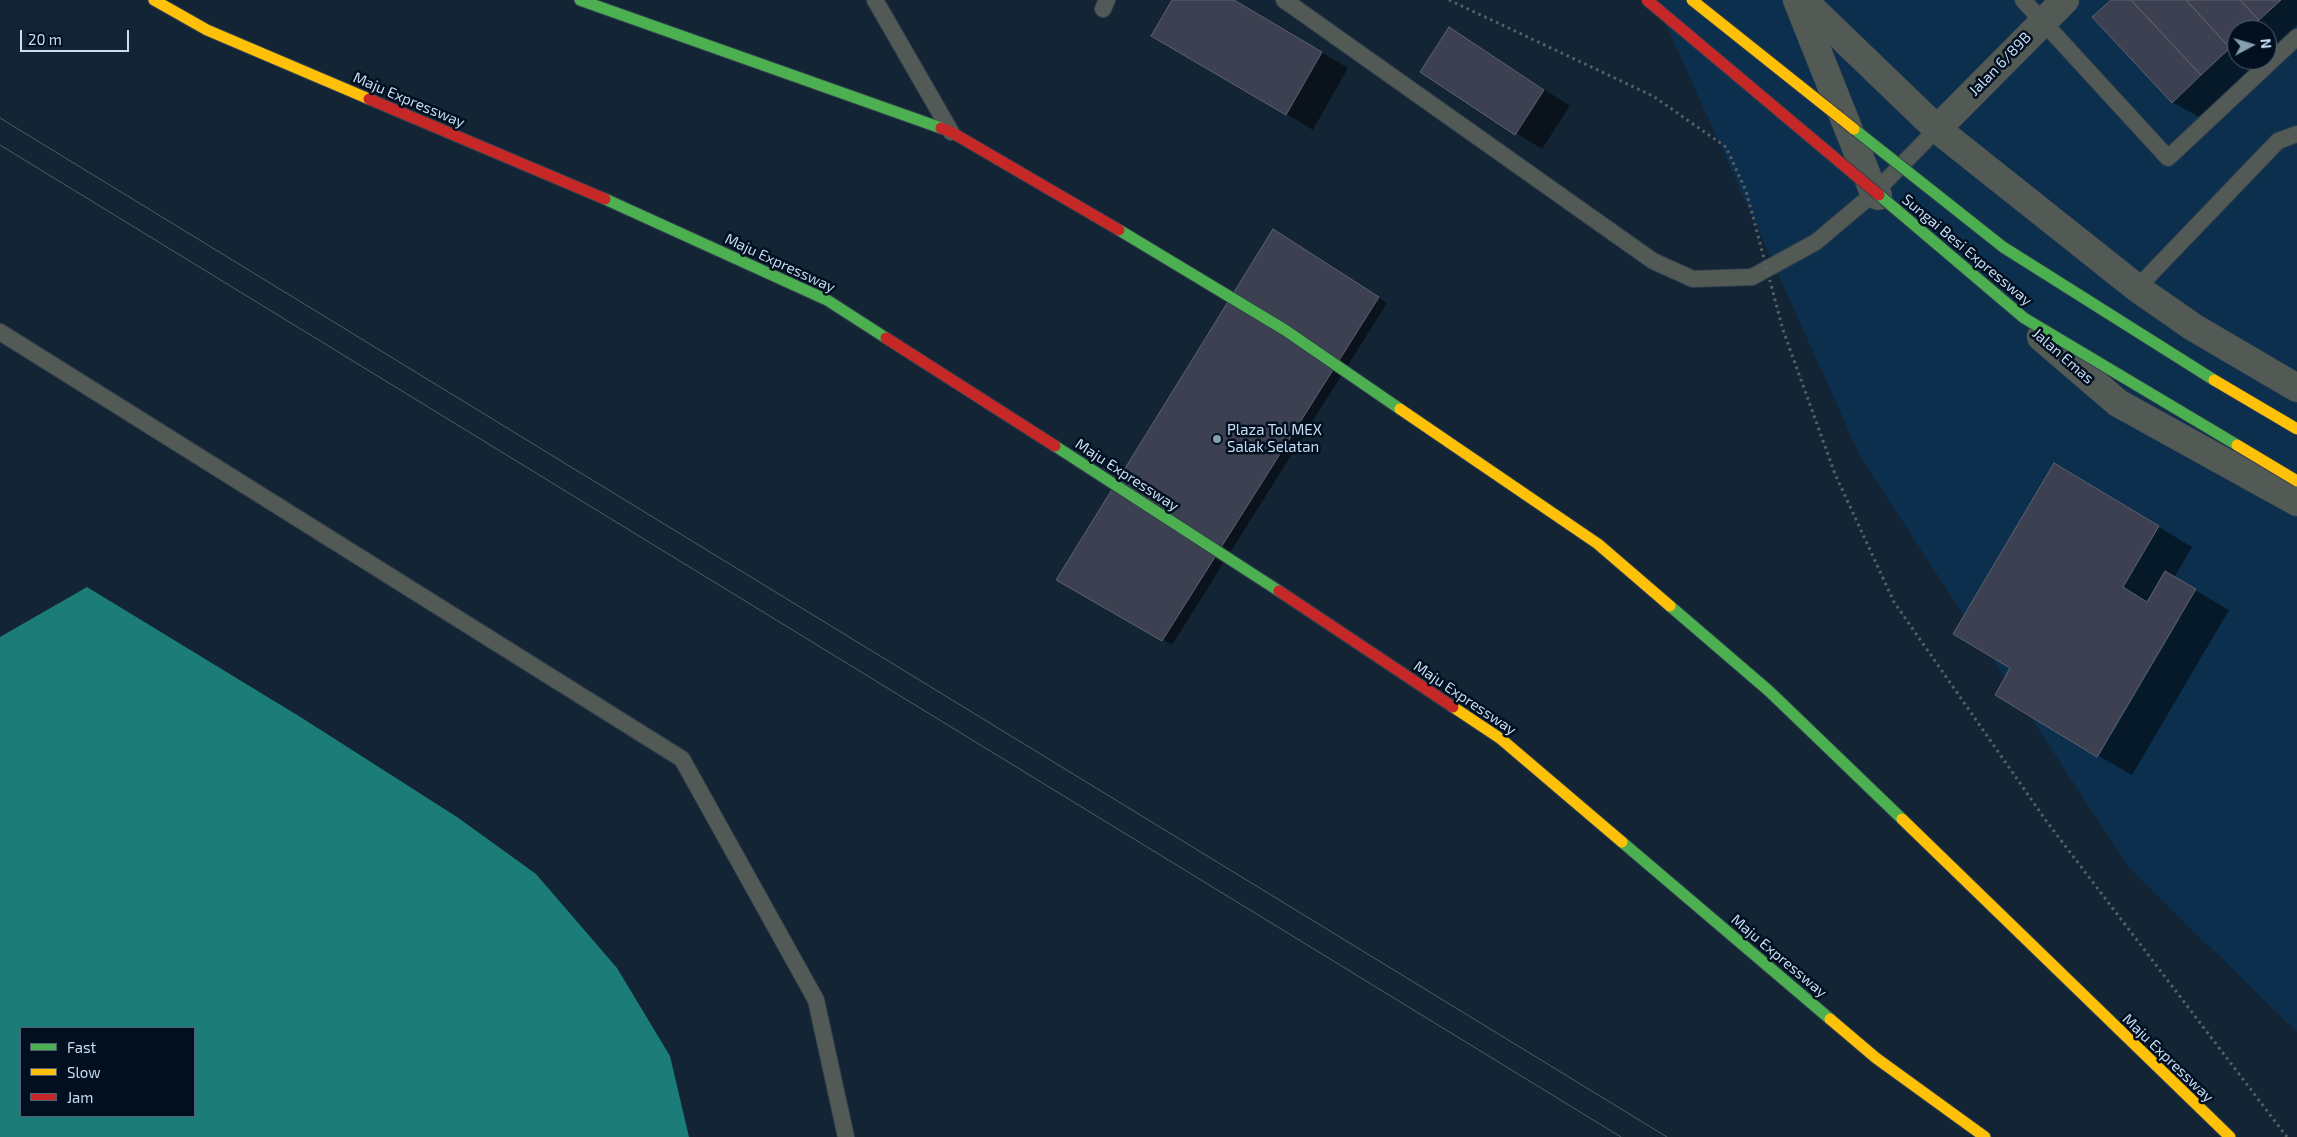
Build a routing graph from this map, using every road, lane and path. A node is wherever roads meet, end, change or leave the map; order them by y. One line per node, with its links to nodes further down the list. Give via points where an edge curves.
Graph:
1 (154, 0): 25 (highway, Maju Expressway, via 207,30 622,206 827,300 1186,530 1501,739 1876,1058)
2 (580, 0): 15 (highway, Maju Expressway)
3 (875, 0): 15 (lane)
4 (1284, 0): 17 (lane, via 1652,261 1693,280 1752,277 1816,242)
5 (1450, 0): 27 (path, bridge, via 1653,96 1726,147 1746,191 1783,330 1835,474 1894,602 2047,822)
6 (1647, 0): 22 (highway, Sungai Besi Expressway, bridge, via 2024,318)
7 (1692, 0): 21 (highway, Sungai Besi Expressway, bridge, via 2003,247 2188,365)
8 (1796, 0): 17 (street, Jalan Emas)
9 (1803, 0): 14 (street)
10 (2023, 0): 12 (lane)
11 (2064, 0): 12 (street, Jalan 6/89B)
12 (2042, 20): 13 (lane, via 2168,158); 14 (street, Jalan 6/89B)
13 (2297, 37)
14 (1937, 128): 17 (lane); 18 (street)
15 (952, 132): 26 (highway, Maju Expressway, via 1285,330 1598,544 1769,691)
16 (2297, 134): 18 (lane, via 2278,141)
17 (1874, 193): 23 (street, Jalan Emas, via 2118,403)
18 (2136, 288): 20 (street, via 2193,327)
19 (0, 332): 24 (lane, via 682,759 816,1000)
20 (2297, 388)
21 (2297, 429)
22 (2297, 480)
23 (2297, 502)
24 (846, 1137)
25 (1985, 1137)
26 (2230, 1137)
27 (2287, 1137)

